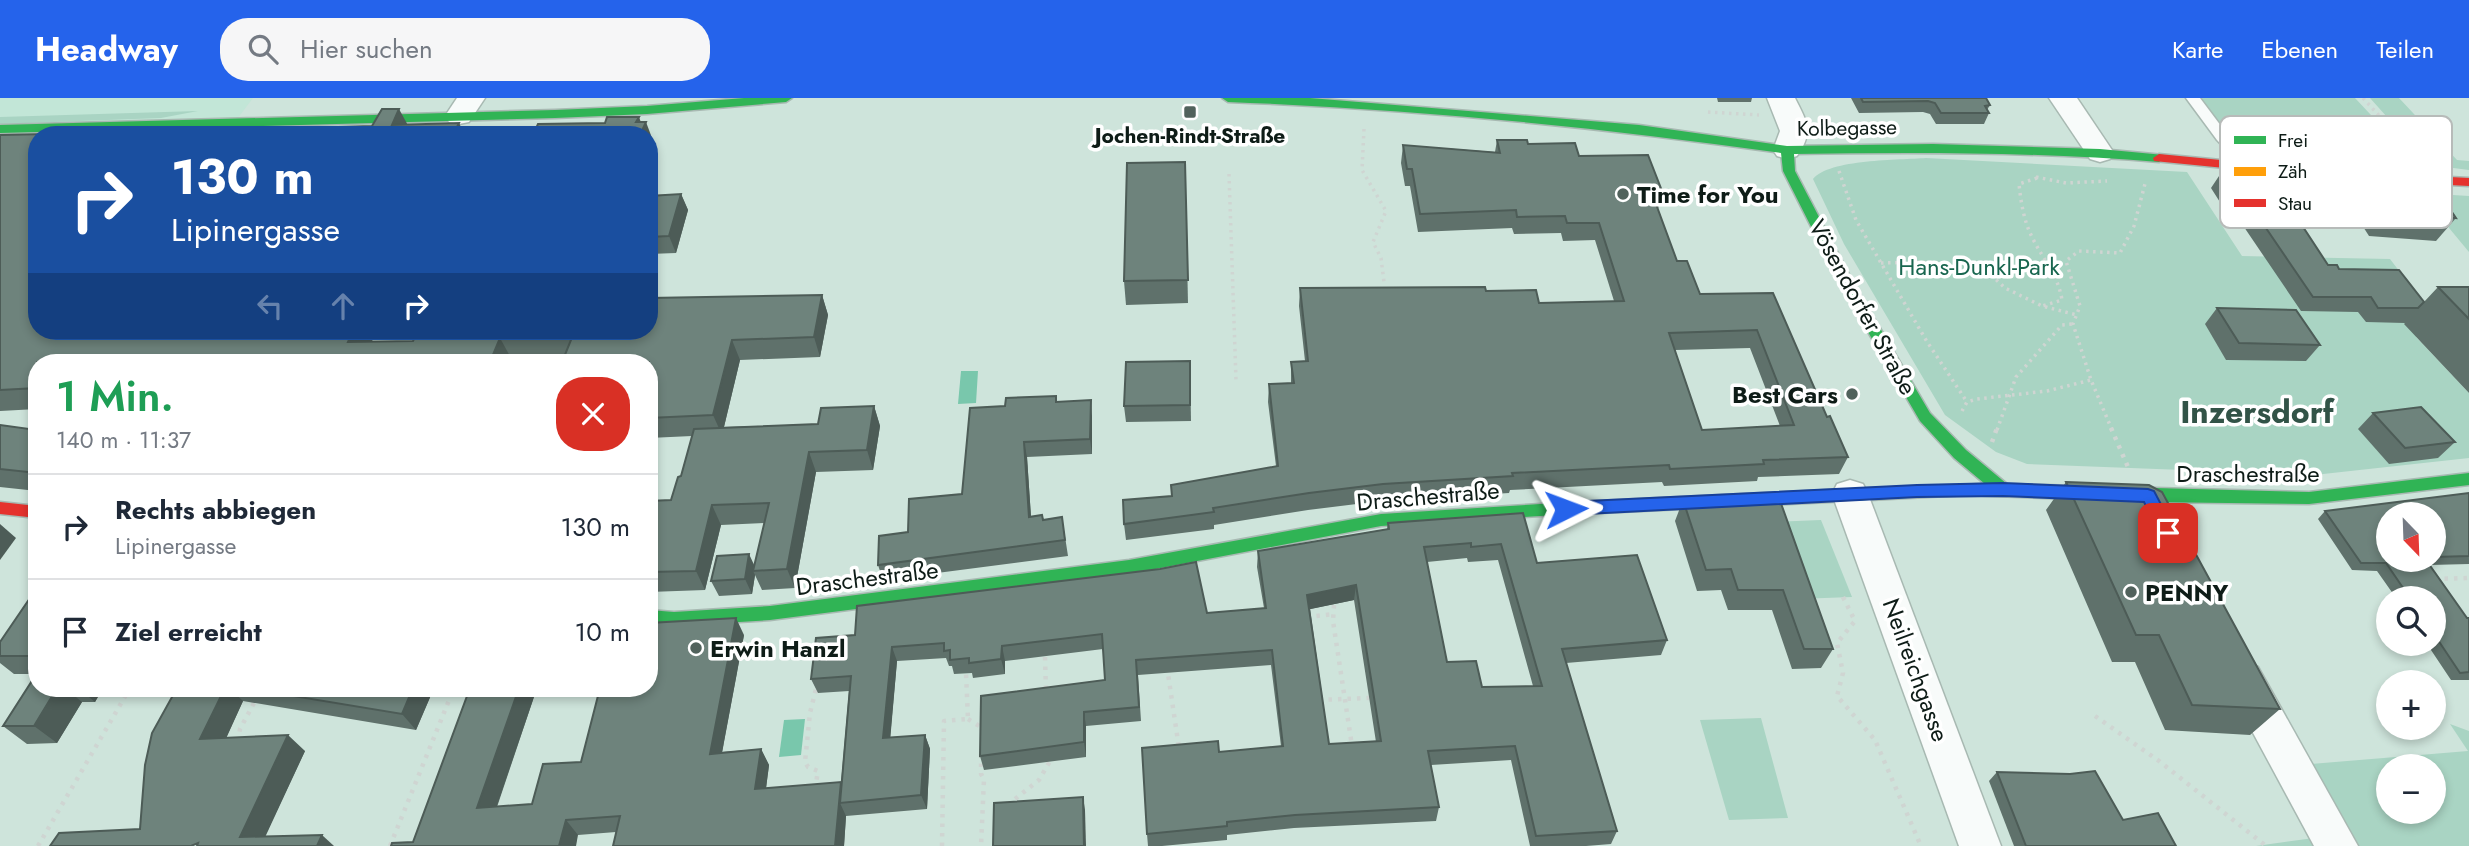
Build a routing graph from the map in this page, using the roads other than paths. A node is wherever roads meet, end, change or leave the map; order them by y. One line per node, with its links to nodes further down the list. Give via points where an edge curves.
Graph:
1 (786, 98): 7 (main road, via 647,110)
2 (1228, 98): 6 (main road, Kolbegasse)
3 (1781, 98): 12 (street, Vösendorfer Straße, via 1795,132)
4 (2063, 98): 13 (street)
5 (2193, 98): 11 (lane)
6 (1298, 99): 12 (main road, Kolbegasse, via 1639,129)
7 (465, 107): 8 (main road)
8 (63, 126)
9 (28, 128): 10 (main road)
10 (0, 129)
11 (2220, 134)
12 (1787, 150): 13 (main road, Kolbegasse, via 1933,148); 16 (main road, Vösendorfer Straße, via 1789,171 1835,261 1924,417)
13 (2109, 154): 14 (main road, Kolbegasse)
14 (2220, 164)
15 (2469, 479): 18 (main road, Draschestraße, via 2309,498)
16 (2003, 489): 17 (main road, Draschestraße); 18 (main road, Draschestraße)
17 (1850, 494): 22 (main road, Draschestraße, via 1381,520 1129,567 770,613); 24 (street, Neilreichgasse)
18 (2148, 496): 21 (street)
19 (0, 509): 20 (main road)
20 (28, 511)
21 (2169, 535)
22 (658, 617)
23 (2230, 653): 25 (street)
24 (1980, 846)
25 (2337, 846)

